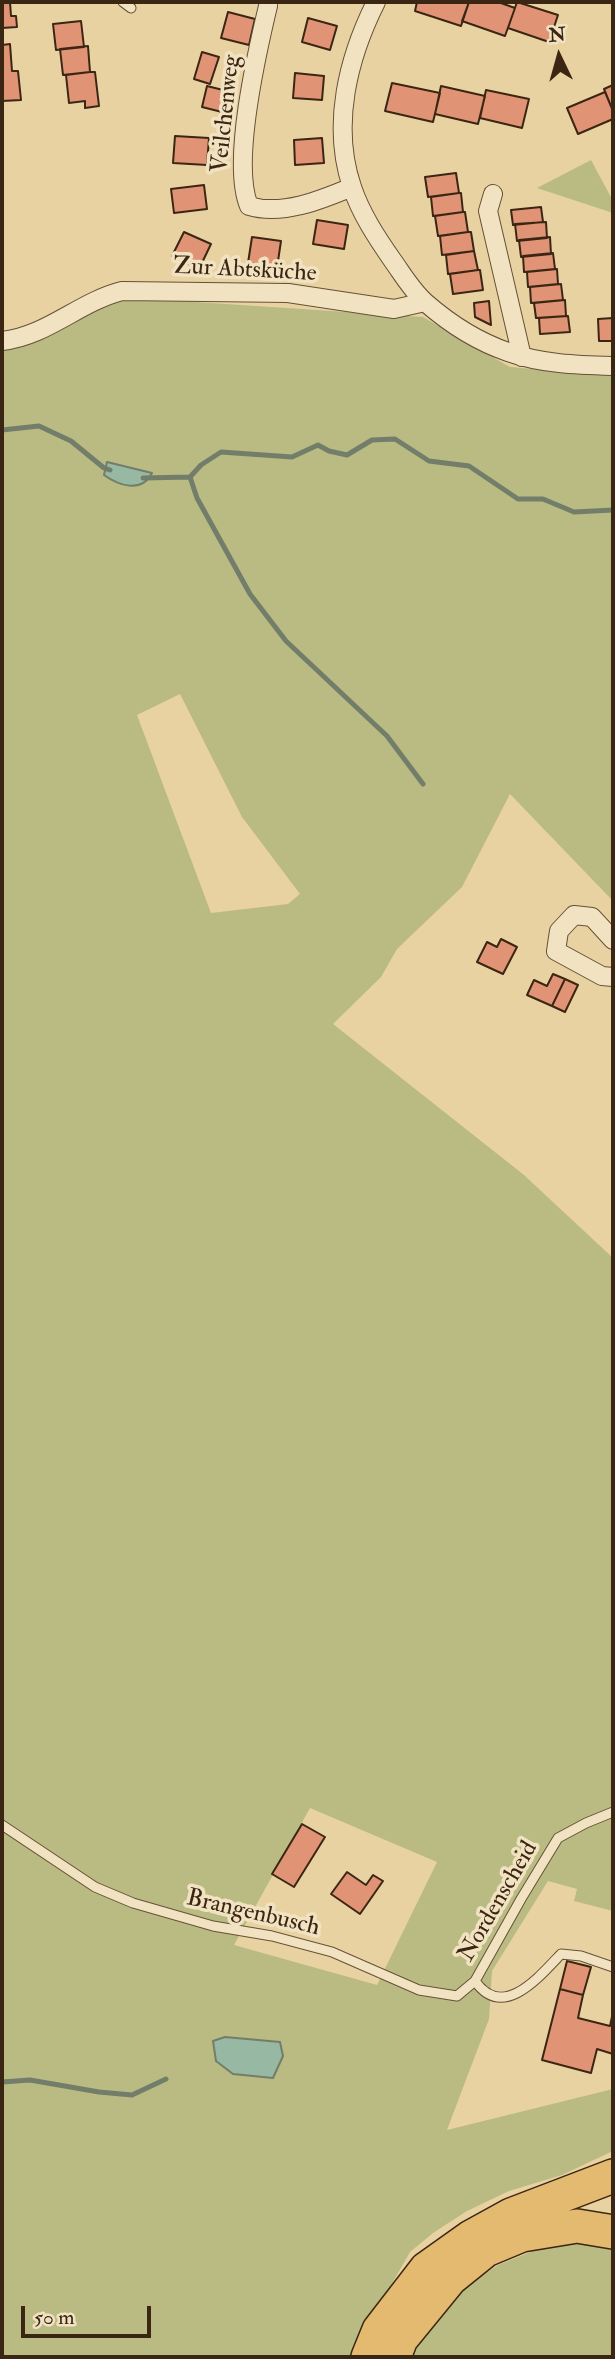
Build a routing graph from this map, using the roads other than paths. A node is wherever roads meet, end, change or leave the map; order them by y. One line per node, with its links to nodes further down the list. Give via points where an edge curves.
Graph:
1 (376, 2): 3 (street, via 353,55 344,102 346,164)
2 (268, 6): 3 (street, Veilchenweg, via 248,107 244,151 249,206 280,209)
3 (352, 187): 5 (street, via 389,256)
4 (493, 194): 7 (street, via 488,211)
5 (425, 302): 6 (street, Zur Abtsküche, via 394,309 288,293 122,292 83,305 41,331); 7 (street, via 456,325)
6 (2, 341)
7 (522, 357): 8 (street)
8 (613, 366)
9 (613, 940): 10 (street, via 592,917 574,915 559,931 556,951 602,976)
10 (613, 977)
11 (613, 1812): 14 (lane, Nordenscheid, via 558,1838)
12 (2, 1825): 15 (lane, Brangenbusch, via 95,1887 133,1903 332,1952 419,1990)
13 (613, 1967): 14 (lane, via 561,1954 522,1992 500,1998 483,1992)
14 (475, 1981): 15 (lane, Nordenscheid)
15 (457, 1996)
16 (613, 2176): 18 (highway, via 511,2215 426,2269 379,2330)
17 (613, 2232): 19 (highway, via 576,2226 522,2235 486,2250 450,2279 401,2339)
18 (368, 2357)
19 (394, 2357)

